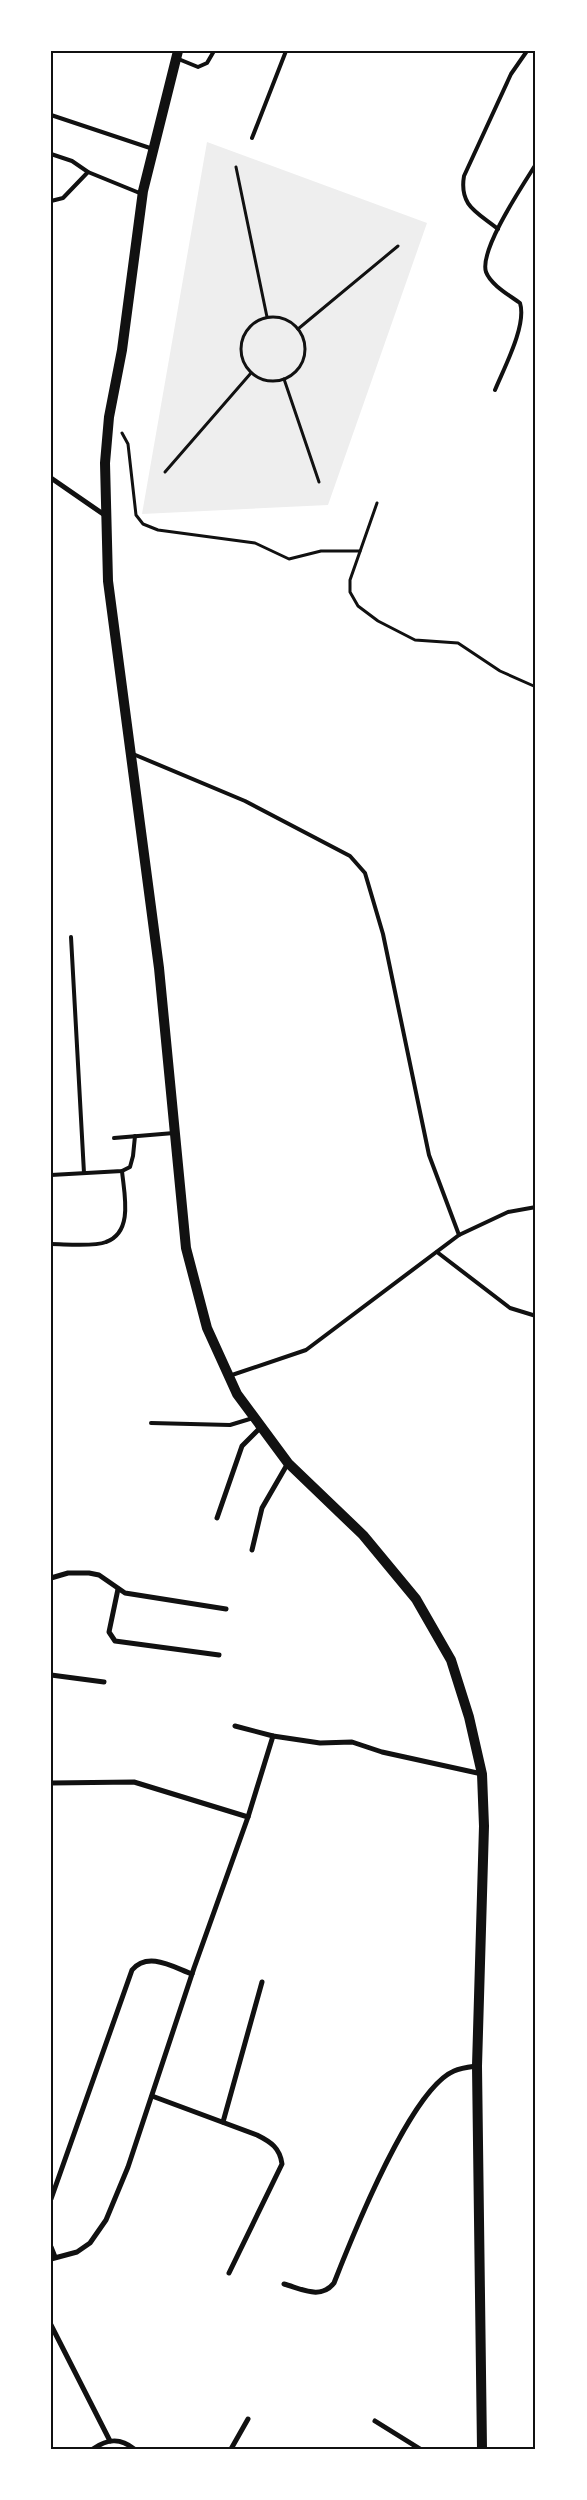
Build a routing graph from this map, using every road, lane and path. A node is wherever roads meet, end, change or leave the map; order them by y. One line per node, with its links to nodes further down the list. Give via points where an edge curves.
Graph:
1 (214, 51): 4 (lane, via 207,63 198,67)
2 (286, 51): 6 (lane)
3 (527, 51): 14 (lane, via 511,74 464,176 462,191 468,204)
4 (177, 55): 7 (main road)
5 (51, 115): 7 (lane)
6 (252, 138)
7 (153, 149): 12 (main road)
8 (51, 154): 11 (lane, via 72,161)
9 (536, 164): 14 (lane)
10 (236, 167): 16 (path)
11 (88, 172): 12 (lane); 13 (lane, via 63,198)
12 (142, 194): 21 (main road, via 122,350)
13 (51, 201)
14 (498, 229): 20 (lane, via 487,251 486,271 491,281 520,303 522,321)
15 (398, 246): 17 (path)
16 (267, 317): 17 (path, via 285,319); 18 (path, via 251,325 242,340 241,358)
17 (298, 329): 19 (path, via 304,341 303,362 297,371)
18 (251, 373): 19 (path, via 269,382); 22 (path)
19 (284, 379): 24 (path)
20 (496, 390)
21 (108, 425): 26 (main road); 27 (path, via 122,434 128,444 136,515 149,527 256,543 289,558 321,551)
22 (165, 472)
23 (51, 478): 26 (street)
24 (319, 482)
25 (377, 503): 27 (path)
26 (106, 516): 29 (main road, via 108,581)
27 (360, 551): 28 (path, via 350,580 350,592 358,606 378,621 415,640 458,643 500,671)
28 (536, 688)
29 (131, 754): 31 (main road, via 159,968); 38 (lane, via 245,802 350,856 365,874 383,934 429,1155)
30 (71, 937): 35 (lane)
31 (176, 1133): 32 (lane); 42 (main road, via 186,1248 207,1328)
32 (135, 1136): 33 (lane); 34 (lane, via 130,1167)
33 (114, 1138)
34 (122, 1171): 35 (lane); 39 (lane, via 126,1212 114,1238 105,1243)
35 (84, 1173): 36 (lane)
36 (51, 1175)
37 (536, 1207): 38 (lane, via 508,1212)
38 (458, 1236): 40 (lane)
39 (51, 1244)
40 (437, 1252): 41 (lane, via 510,1308); 42 (lane, via 306,1350)
41 (536, 1316)
42 (228, 1376): 43 (main road, via 236,1394)
43 (254, 1418): 44 (lane, via 230,1425); 45 (main road)
44 (151, 1423)
45 (260, 1427): 46 (main road); 47 (street, via 242,1446)
46 (288, 1463): 48 (street, via 262,1508); 57 (main road, via 363,1536 416,1599 451,1660 469,1716)
47 (217, 1518)
48 (252, 1550)
49 (51, 1578): 50 (street, via 68,1573 89,1573 99,1575)
50 (118, 1589): 51 (street, via 125,1593); 52 (street, via 109,1632 115,1641)
51 (226, 1608)
52 (219, 1655)
53 (51, 1675): 54 (street)
54 (104, 1682)
55 (235, 1726): 56 (street)
56 (274, 1736): 57 (street, via 320,1743 352,1742 382,1752); 59 (street)
57 (482, 1774): 62 (main road, via 484,1826)
58 (51, 1783): 59 (street, via 134,1782)
59 (248, 1817): 60 (street)
60 (192, 1974): 63 (street); 65 (street, via 144,1960 132,1970)
61 (262, 1982): 64 (street)
62 (477, 2066): 69 (street, via 454,2070 427,2094 397,2144 329,2289 315,2293); 78 (main road)
63 (152, 2096): 64 (street); 67 (street, via 128,2167 99,2234 77,2252)
64 (223, 2122): 68 (street, via 272,2143 278,2149 282,2164)
65 (51, 2199)
66 (51, 2247): 67 (street)
67 (53, 2258)
68 (229, 2272)
69 (284, 2284)
70 (51, 2326): 73 (street)
71 (248, 2419): 76 (street)
72 (375, 2421): 77 (street)
73 (110, 2441): 74 (street); 75 (street, via 123,2442)
74 (93, 2449)
75 (134, 2449)
76 (231, 2449)
77 (420, 2449)
78 (482, 2449)

